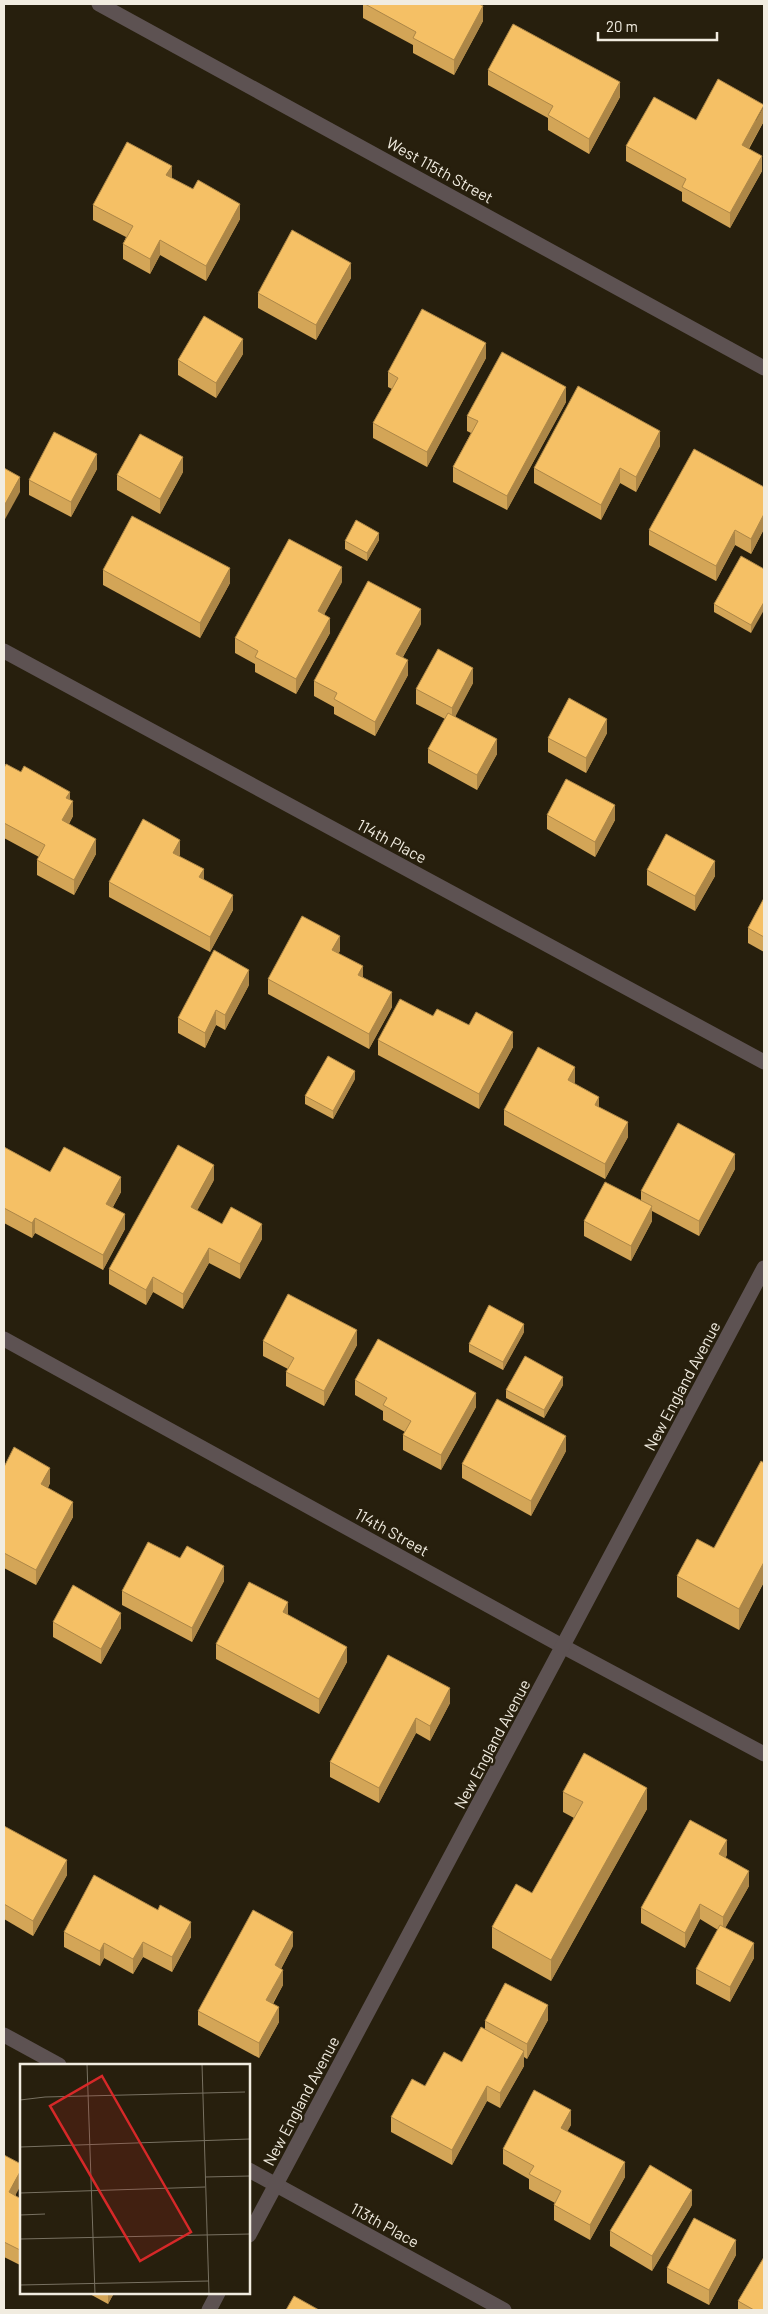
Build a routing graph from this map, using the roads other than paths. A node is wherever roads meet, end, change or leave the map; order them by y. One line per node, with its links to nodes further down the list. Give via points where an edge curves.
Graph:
1 (100, 4): 2 (street, West 115th Street)
2 (764, 368)
3 (4, 651): 4 (street, 114th Place)
4 (764, 1062)
5 (764, 1268): 7 (street, New England Avenue)
6 (4, 1338): 7 (street, 114th Street)
7 (564, 1647): 8 (street, 114th Street); 12 (street, New England Avenue)
8 (764, 1754)
9 (4, 2035): 10 (street)
10 (56, 2064)
11 (250, 2171): 12 (street, 113th Place)
12 (276, 2184): 13 (street, New England Avenue); 16 (street, 113th Place)
13 (250, 2233)
14 (217, 2294): 15 (street)
15 (209, 2310)
16 (504, 2310)

